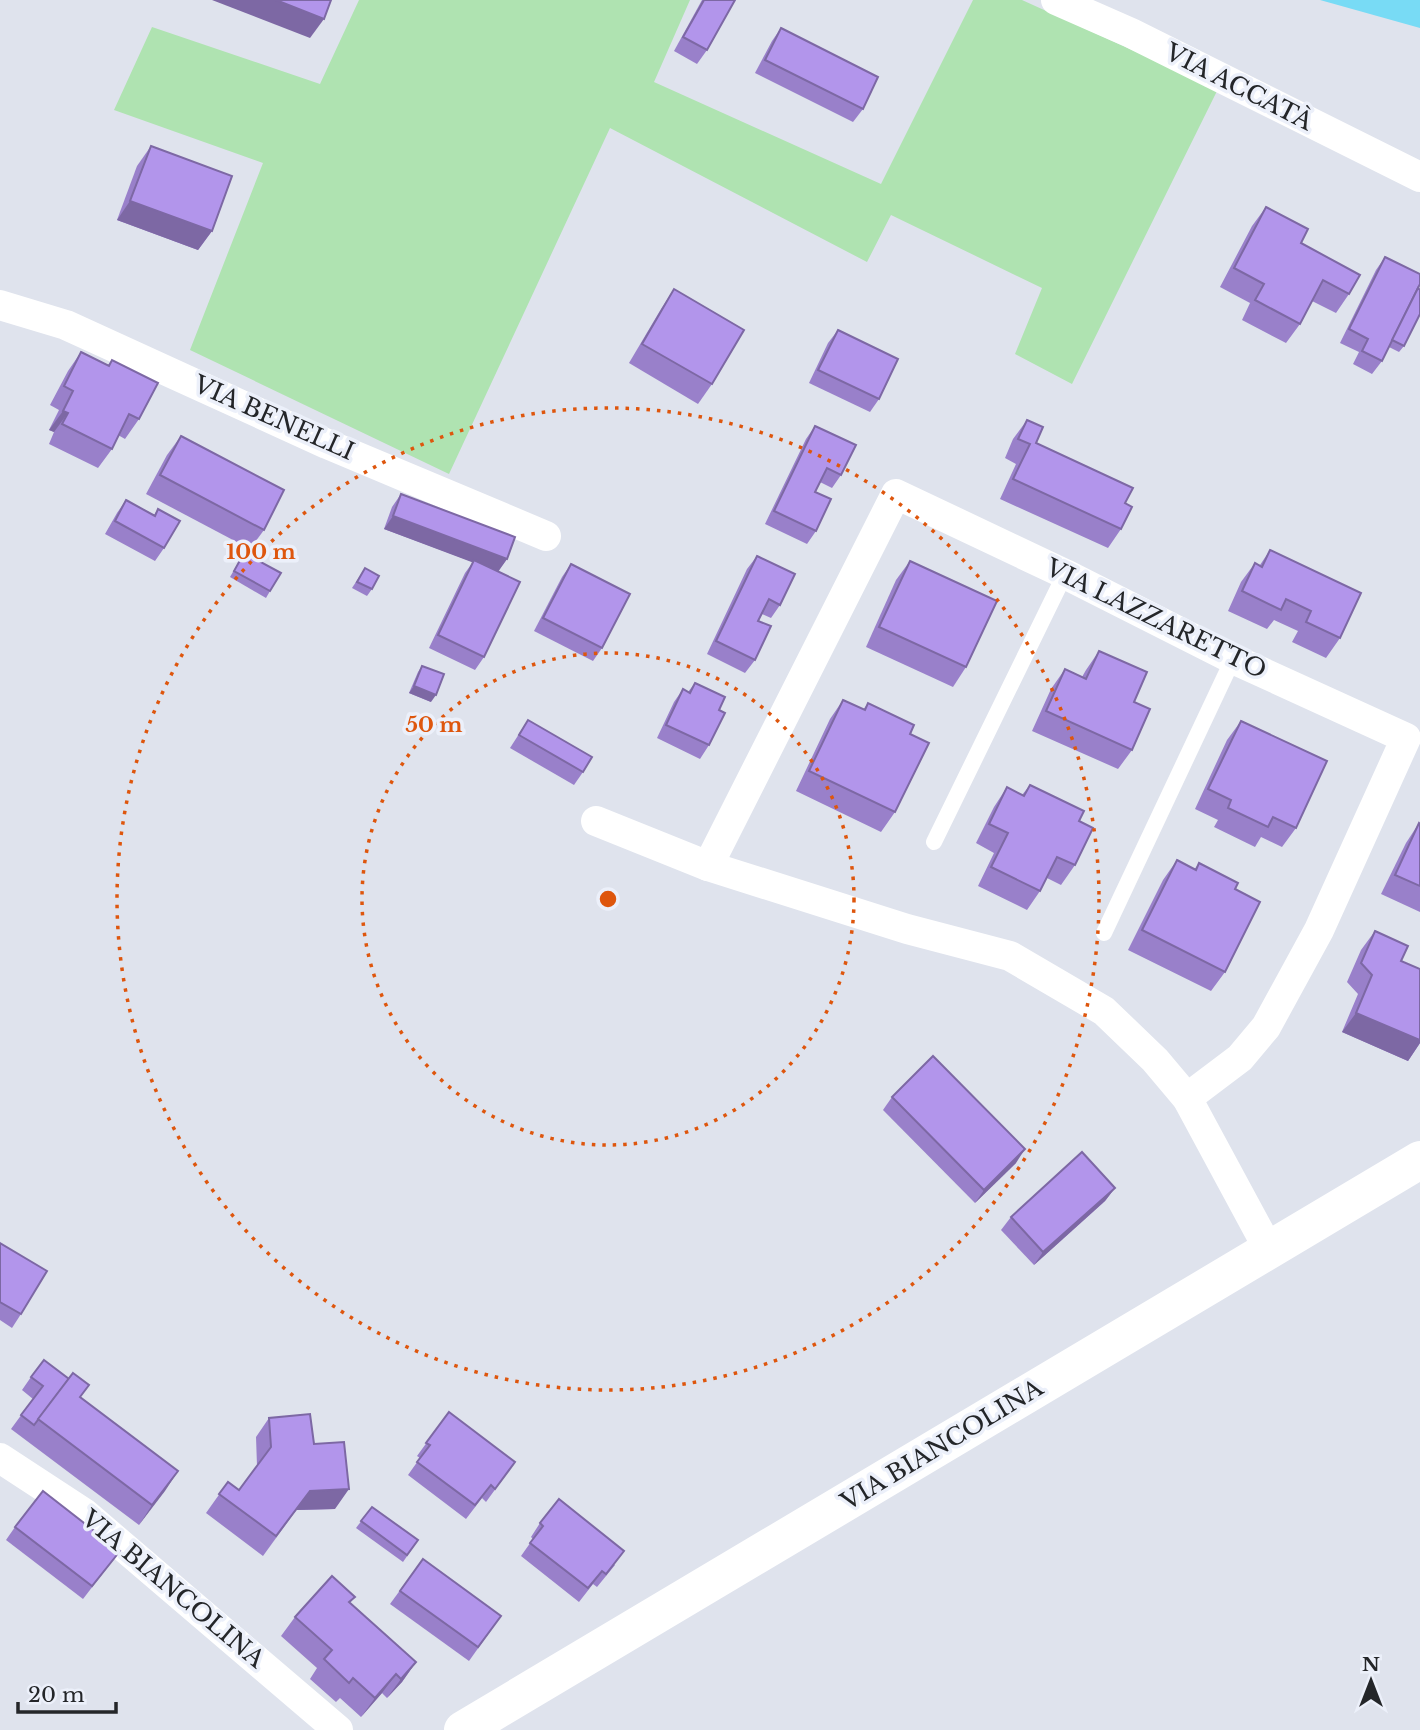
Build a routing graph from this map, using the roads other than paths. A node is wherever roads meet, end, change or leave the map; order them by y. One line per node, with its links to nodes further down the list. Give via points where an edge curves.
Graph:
1 (1056, 0): 2 (street, VIA ACCATÀ)
2 (1420, 177)
3 (0, 305): 4 (street, VIA BENELLI, via 66,325 327,444)
4 (546, 536)
5 (1065, 574): 6 (street, VIA LAZZARETTO); 8 (lane); 9 (street, VIA LAZZARETTO, via 896,494)
6 (1233, 659): 10 (lane); 11 (street, VIA LAZZARETTO, via 1406,738 1319,930 1266,1027 1240,1058)
7 (596, 821): 9 (street)
8 (934, 842)
9 (708, 866): 11 (street, via 907,929 1010,956 1104,1011)
10 (1104, 933)
11 (1186, 1098): 13 (street)
12 (1420, 1160): 13 (street, VIA BIANCOLINA)
13 (1269, 1250): 16 (street, VIA BIANCOLINA)
14 (0, 1458): 15 (street, VIA BIANCOLINA, via 84,1513)
15 (338, 1730)
16 (463, 1730)

